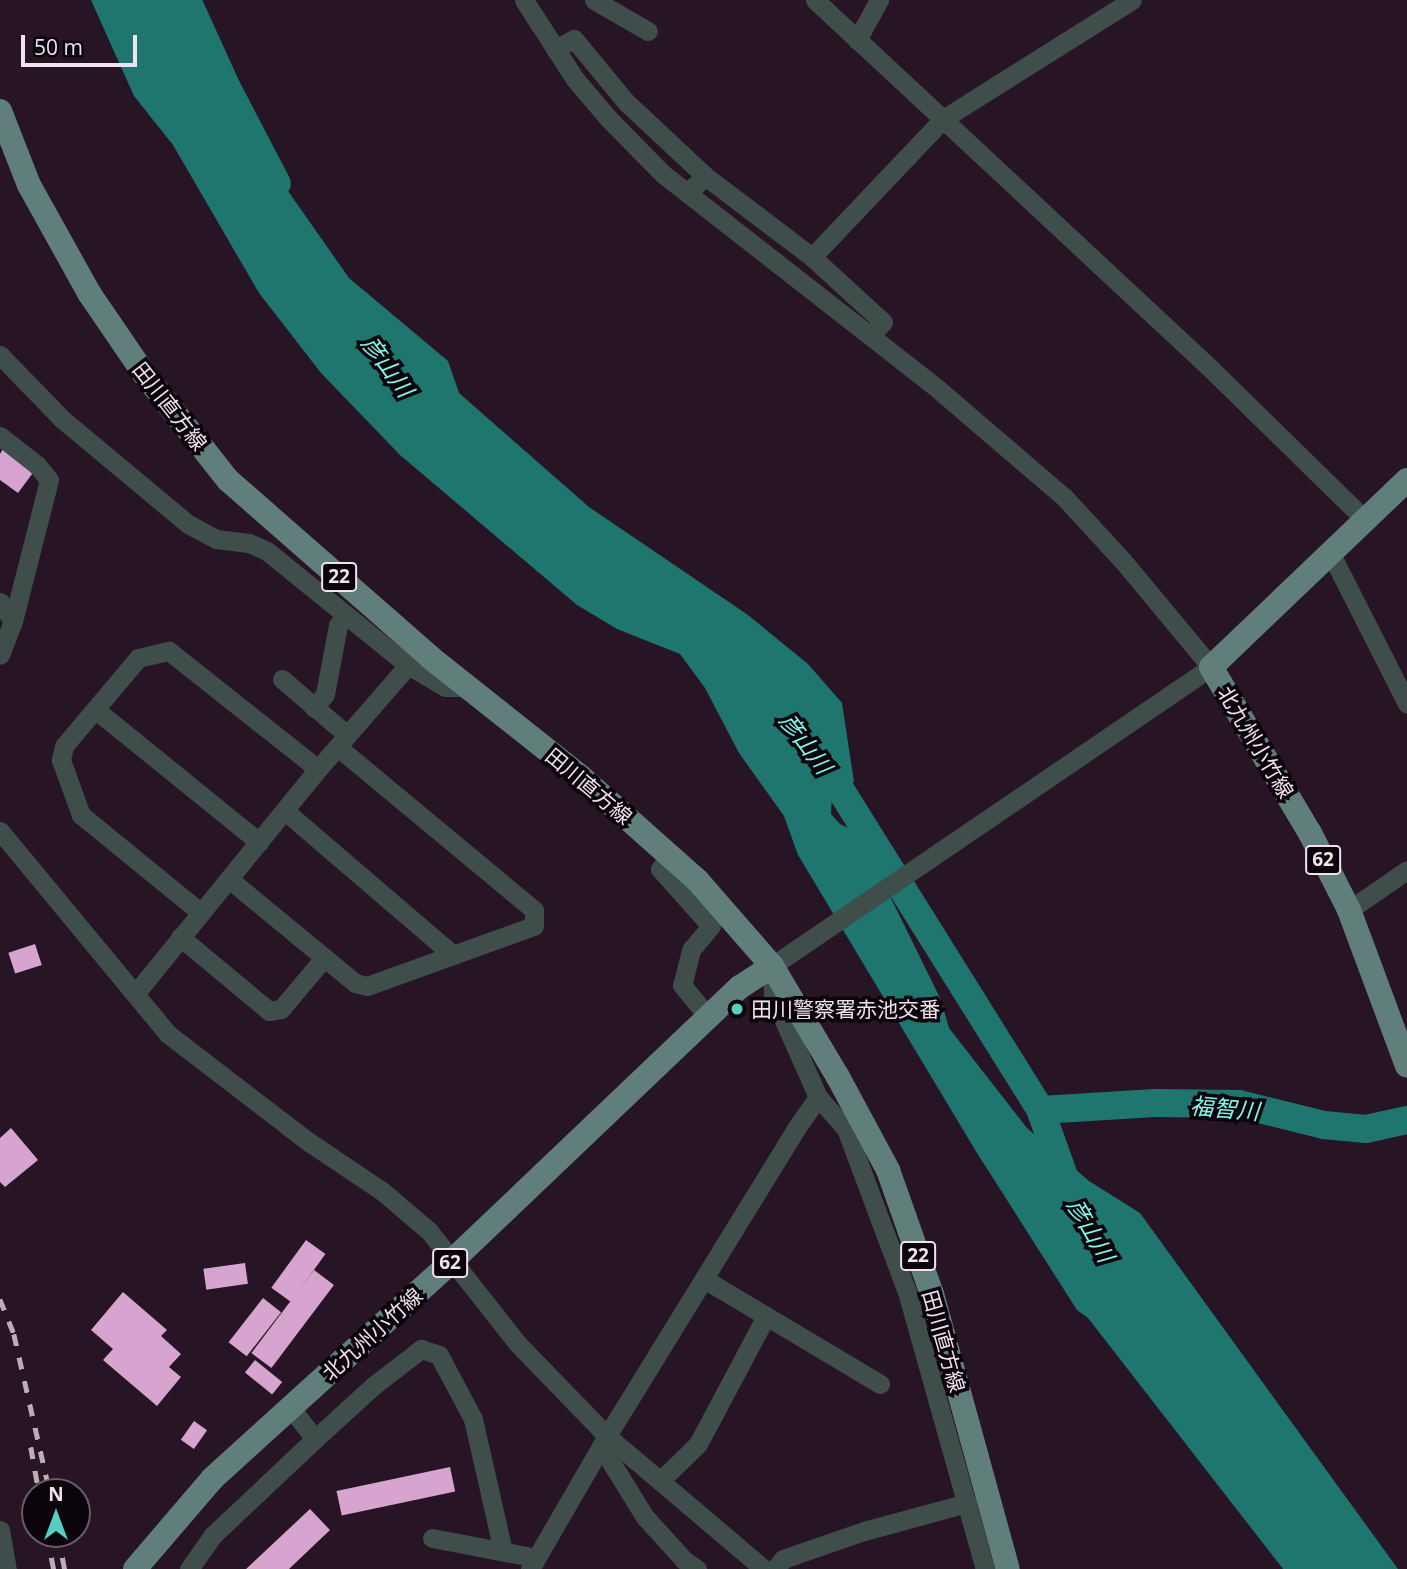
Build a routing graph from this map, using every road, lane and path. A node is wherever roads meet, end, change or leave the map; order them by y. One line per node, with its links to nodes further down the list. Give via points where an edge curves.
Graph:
1 (525, 0): 8 (street)
2 (815, 0): 7 (street)
3 (879, 0): 7 (street)
4 (603, 2): 6 (street)
5 (1121, 3): 10 (street)
6 (648, 31)
7 (857, 40): 10 (street)
8 (555, 49): 11 (street, via 574,39 626,102); 12 (street, via 608,118)
9 (0, 111): 27 (main road, 田川直方線 / 22, via 29,185 89,293 145,375 228,480)
10 (943, 119): 13 (street); 18 (street)
11 (705, 176): 12 (street); 13 (street)
12 (687, 193): 14 (street)
13 (812, 257): 14 (street, via 883,323)
14 (870, 336): 25 (street, via 1064,497 1124,561)
15 (0, 355): 21 (street, via 62,419 188,524 216,539 249,543 267,551)
16 (0, 436): 22 (street, via 37,465 48,480)
17 (1407, 480): 18 (main road, 北九州小竹線)
18 (1364, 520): 19 (main road, 北九州小竹線)
19 (1331, 554): 25 (main road, 北九州小竹線); 28 (street)
20 (0, 601): 22 (street)
21 (345, 615): 24 (street); 29 (street, via 338,625 325,694)
22 (13, 621): 23 (street)
23 (0, 655)
24 (408, 665): 27 (street, via 445,687); 31 (street)
25 (1203, 672): 39 (main road, 北九州小竹線 / 62, via 1310,833); 44 (street)
26 (282, 679): 29 (street)
27 (469, 687): 36 (main road, 田川直方線 / 22)
28 (1407, 704)
29 (314, 708): 31 (street)
30 (96, 710): 32 (street, via 138,658 169,651); 35 (street); 40 (street, via 64,746 61,760 80,815)
31 (343, 741): 32 (street); 42 (street, via 534,910 534,926)
32 (318, 769): 33 (street)
33 (285, 811): 35 (street); 42 (street)
34 (0, 831): 45 (street)
35 (259, 842): 38 (street)
36 (670, 856): 44 (main road, 田川直方線 / 22); 46 (street, via 660,869 711,926 691,950 682,985)
37 (1407, 870): 39 (street)
38 (229, 879): 40 (street); 43 (street)
39 (1349, 910): 47 (main road, 北九州小竹線 / 62)
40 (201, 912): 41 (street)
41 (180, 937): 43 (street, via 269,1011 281,1009); 45 (street)
42 (453, 955): 43 (street, via 367,986 355,983)
43 (324, 958)
44 (779, 960): 46 (main road, 北九州小竹線 / 62, via 740,987); 48 (street, via 773,996); 69 (main road, 田川直方線 / 22, via 888,1170 932,1294)
45 (135, 994): 49 (street, via 169,1034 309,1142 382,1191 429,1231)
46 (709, 1018): 49 (main road, 北九州小竹線 / 62)
47 (1407, 1066)
48 (818, 1097): 50 (street); 57 (street, via 846,1129 907,1292)
49 (453, 1260): 53 (main road, 北九州小竹線 / 62); 55 (street, via 517,1343)
50 (704, 1279): 51 (street); 55 (street)
51 (766, 1316): 52 (street); 56 (street, via 698,1444)
52 (880, 1384)
53 (290, 1407): 54 (street); 63 (main road, 北九州小竹線 / 62, via 213,1478)
54 (315, 1439): 60 (street, via 421,1349 439,1356 473,1419); 64 (street, via 213,1535)
55 (604, 1441): 56 (street); 61 (street); 65 (street, via 645,1517)
56 (660, 1481): 66 (street)
57 (967, 1503): 67 (street, via 864,1531 783,1559); 68 (street)
58 (0, 1530): 62 (street)
59 (432, 1538): 60 (street)
60 (503, 1551): 61 (street)
61 (532, 1565)
62 (7, 1569)
63 (135, 1569)
64 (189, 1569)
65 (697, 1569)
66 (764, 1569)
67 (775, 1569)
68 (985, 1569)
69 (1008, 1569)

